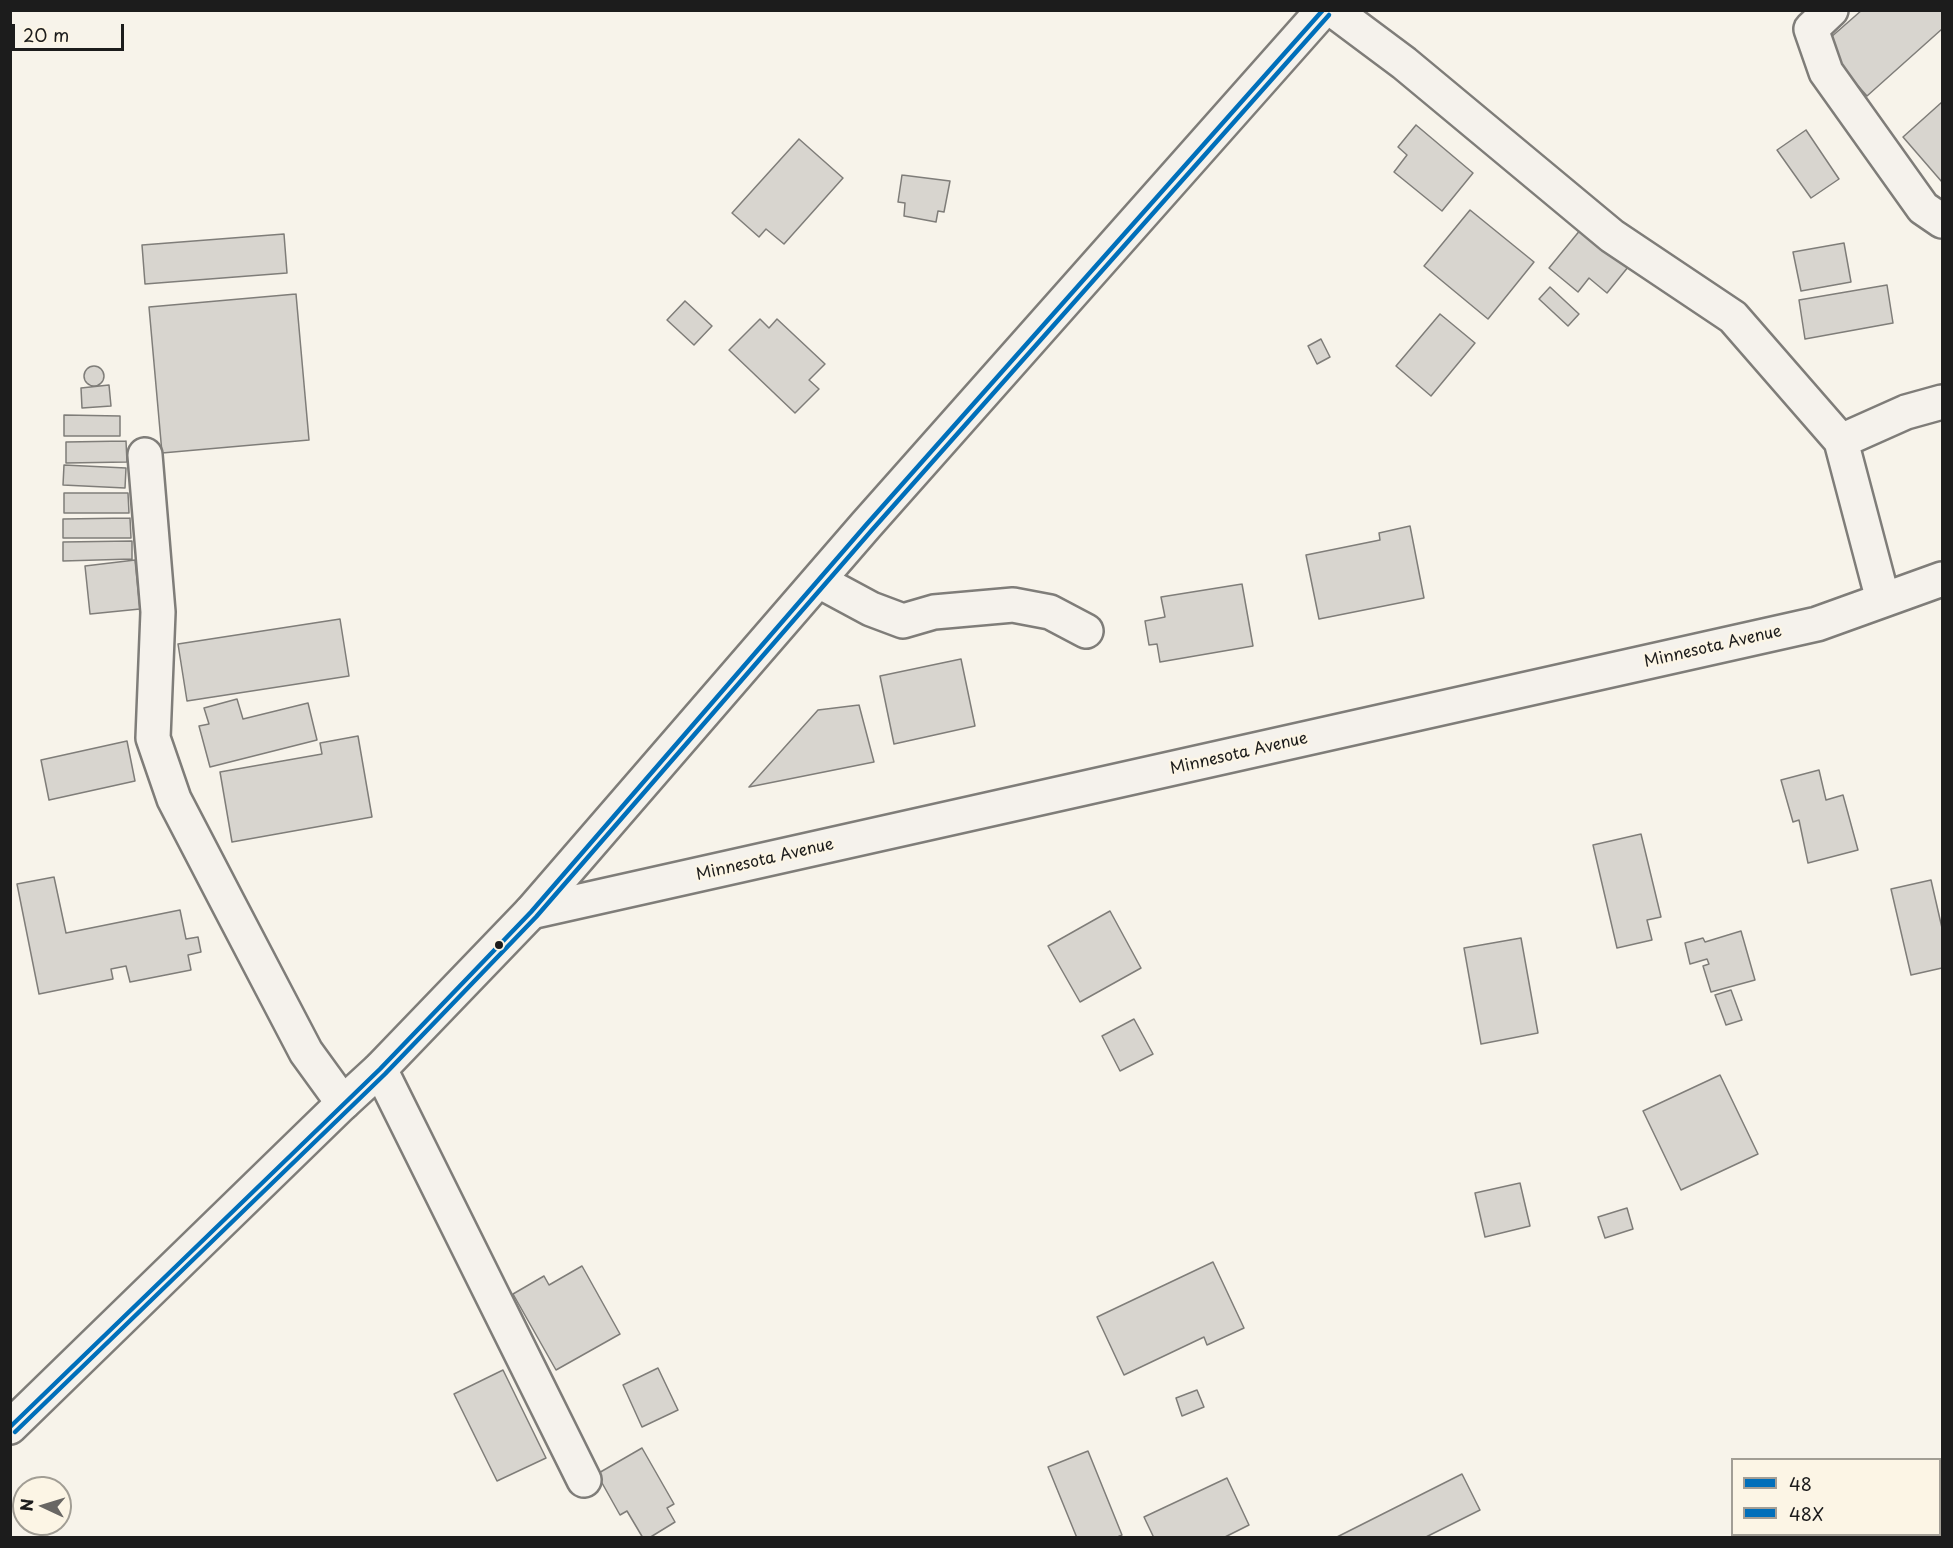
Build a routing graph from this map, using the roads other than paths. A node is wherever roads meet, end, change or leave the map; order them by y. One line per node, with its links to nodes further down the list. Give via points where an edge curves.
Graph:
1 (1323, 10): 9 (main road)
2 (1333, 10): 6 (main road, via 1404,63 1611,236 1733,317)
3 (1831, 10): 4 (main road, via 1811,29 1827,72 1923,208)
4 (1942, 221)
5 (1942, 402): 6 (main road, via 1906,412)
6 (1841, 441): 10 (main road)
7 (145, 455): 14 (main road, via 158,612 153,738 174,799 227,901 306,1052)
8 (1942, 579): 10 (main road, Minnesota Avenue)
9 (819, 581): 11 (main road, via 903,621 934,612 1012,605 1050,612); 12 (main road)
10 (1883, 600): 12 (main road, Minnesota Avenue, via 1805,627)
11 (1086, 631)
12 (531, 912): 13 (main road)
13 (380, 1069): 14 (main road); 16 (main road)
14 (343, 1103): 15 (main road)
15 (10, 1427)
16 (584, 1480)

